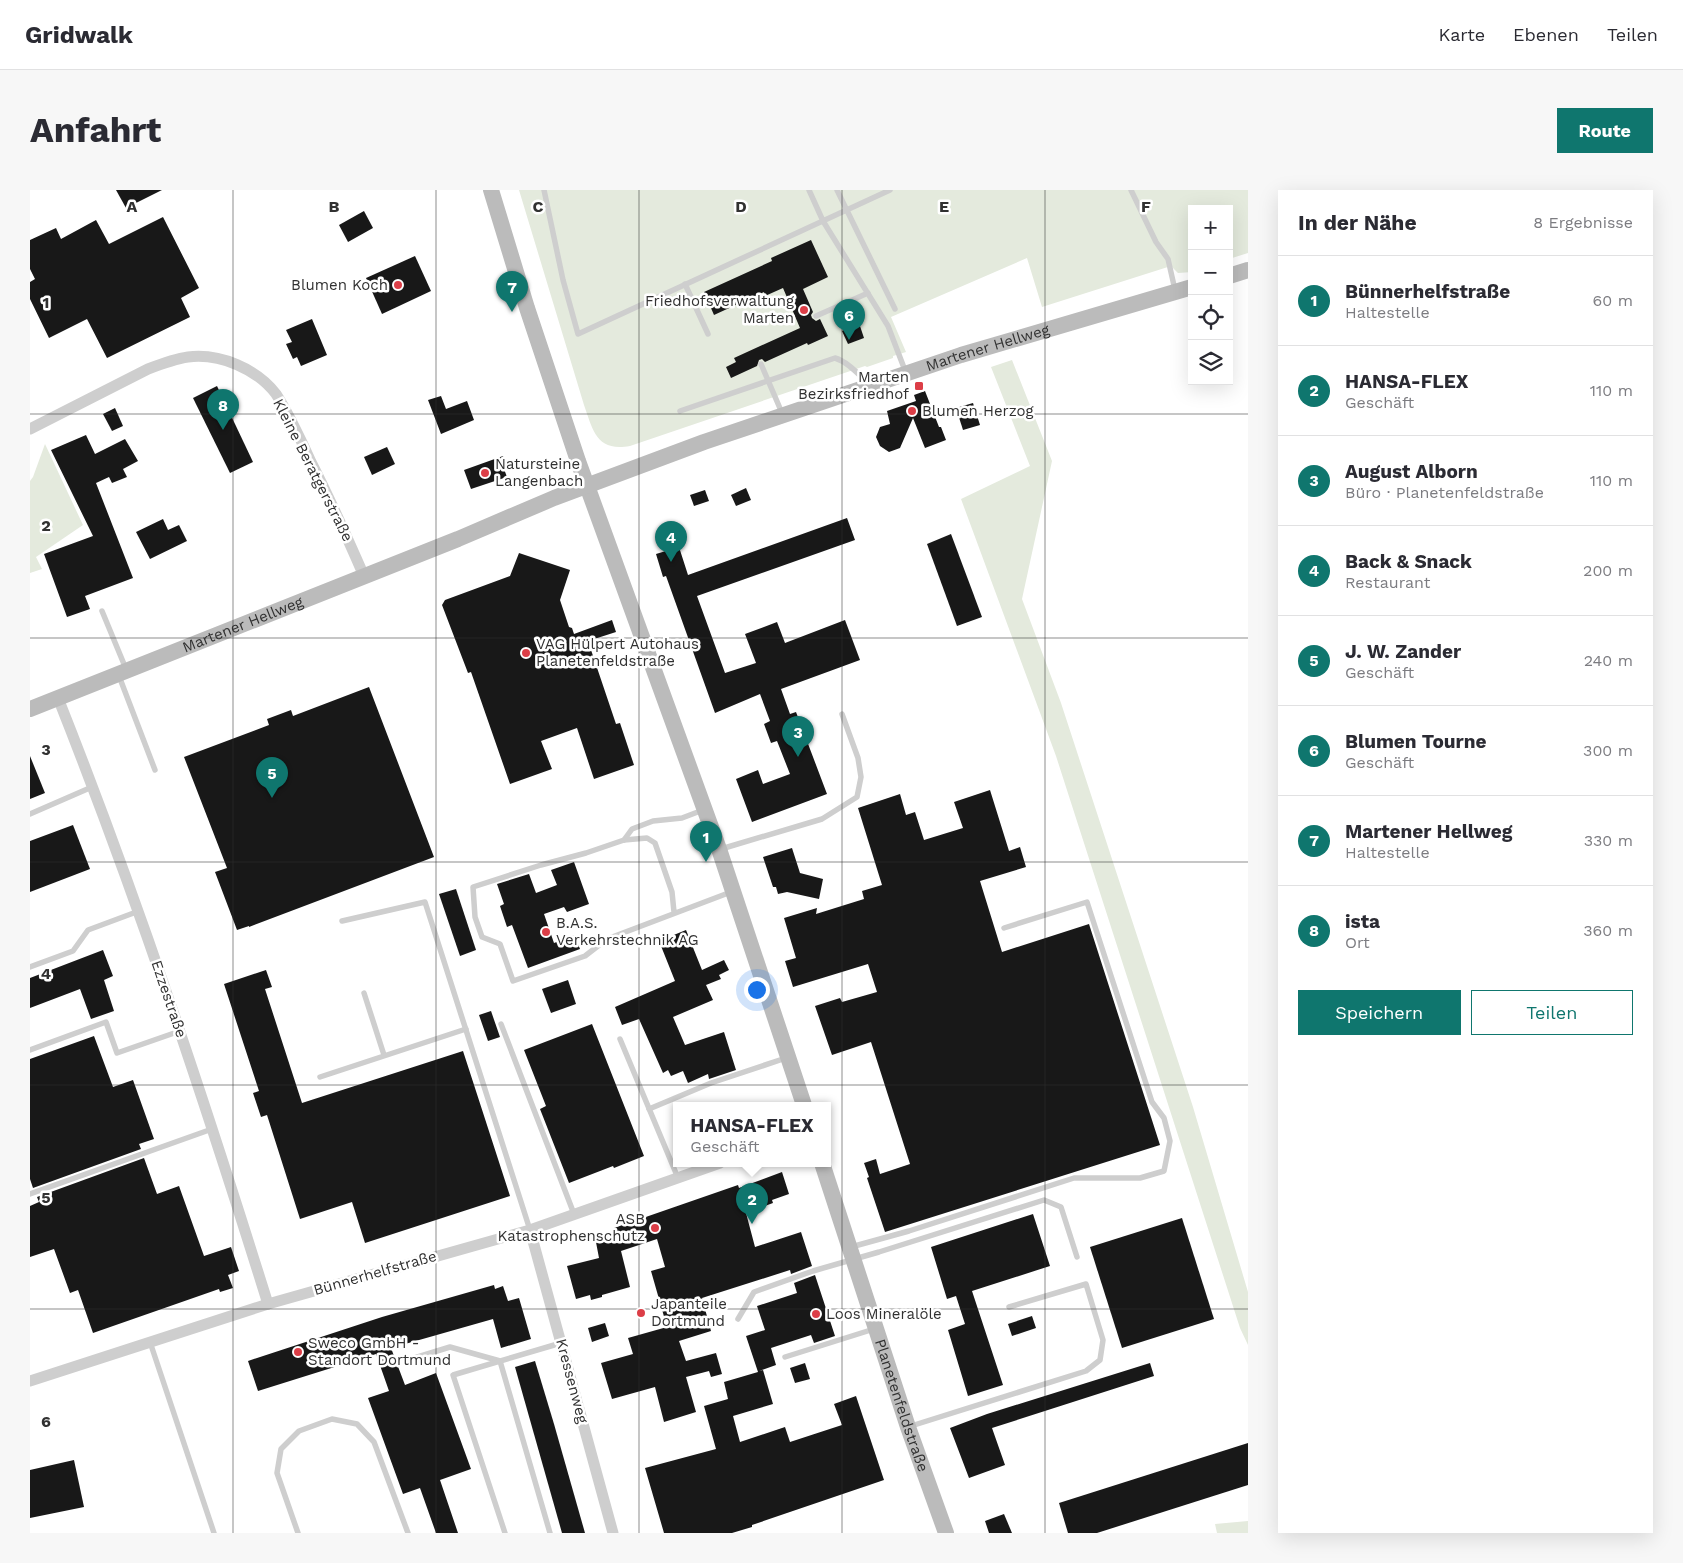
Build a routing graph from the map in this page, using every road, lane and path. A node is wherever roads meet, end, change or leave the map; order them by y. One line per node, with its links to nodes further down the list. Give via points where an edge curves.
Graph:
1 (491, 190): 25 (street, via 527,308)
2 (544, 190): 11 (lane, via 578,334)
3 (809, 190): 8 (lane)
4 (837, 190): 7 (lane)
5 (890, 190): 7 (lane)
6 (1131, 190): 13 (lane, via 1156,242 1168,259)
7 (846, 210): 8 (lane); 15 (lane)
8 (823, 221): 11 (lane); 14 (lane)
9 (1248, 270): 10 (street)
10 (1233, 275)
11 (684, 284): 17 (lane)
12 (1188, 288): 13 (street, Martener Hellweg)
13 (1176, 292): 19 (street, Martener Hellweg)
14 (868, 293): 16 (lane); 19 (lane, via 888,326)
15 (895, 309)
16 (816, 316)
17 (708, 334)
18 (761, 364): 20 (lane)
19 (906, 374): 21 (street, Martener Hellweg)
20 (770, 381): 21 (lane, via 835,358 842,360); 22 (lane); 23 (lane)
21 (871, 385): 23 (street, Martener Hellweg)
22 (680, 411)
23 (783, 415): 25 (street, Martener Hellweg)
24 (30, 429): 26 (street, Kleine Beratgerstraße, via 161,364 189,357 226,360 253,373 276,396 303,445)
25 (588, 486): 26 (street, Martener Hellweg); 34 (street)
26 (364, 576): 28 (street, Martener Hellweg)
27 (102, 611): 28 (lane)
28 (122, 672): 29 (street, Martener Hellweg); 32 (lane)
29 (58, 698): 30 (street, Martener Hellweg); 33 (street, Ezzestraße)
30 (30, 709)
31 (842, 714): 37 (lane, via 858,758 861,777 857,797 822,819)
32 (155, 770)
33 (92, 787): 35 (lane); 39 (street, Ezzestraße)
34 (704, 810): 36 (lane, via 632,829); 37 (street)
35 (30, 814)
36 (624, 840): 40 (lane, via 647,838 655,843 672,892); 40 (lane, via 473,887 475,917 482,937 500,944 513,981 586,956 607,939)
37 (718, 849): 38 (street)
38 (733, 891): 40 (lane); 51 (street)
39 (139, 911): 43 (lane, via 88,930 73,951); 47 (street, Ezzestraße)
40 (674, 912)
41 (342, 921): 46 (lane, via 426,902)
42 (1004, 928): 64 (lane, via 1087,902 1152,1102 1164,1118 1170,1141 1164,1170 1140,1178 1074,1178 909,1231)
43 (30, 967)
44 (364, 993): 50 (lane)
45 (501, 1024): 62 (lane)
46 (466, 1029): 50 (lane); 63 (lane)
47 (180, 1030): 49 (lane, via 117,1053 106,1022); 55 (street, Ezzestraße)
48 (620, 1039): 54 (lane)
49 (30, 1050)
50 (384, 1055): 52 (lane)
51 (788, 1058): 53 (street); 54 (lane, via 711,1083)
52 (320, 1076)
53 (803, 1102)
54 (649, 1109): 56 (lane)
55 (212, 1129): 61 (lane); 66 (street, Ezzestraße)
56 (673, 1166)
57 (673, 1167): 60 (lane)
58 (709, 1167): 60 (street, Bünnerhelfstraße)
59 (823, 1167): 64 (street, Planetenfeldstraße)
60 (678, 1178): 62 (street, Bünnerhelfstraße)
61 (30, 1194)
62 (574, 1214): 63 (street, Bünnerhelfstraße)
63 (530, 1230): 66 (street, Bünnerhelfstraße); 71 (street, Kressenweg)
64 (851, 1254): 65 (lane, via 1044,1200 1061,1206); 68 (lane, via 813,1272 754,1292); 69 (street, Planetenfeldstraße)
65 (1077, 1257)
66 (268, 1304): 70 (street, Bünnerhelfstraße)
67 (1010, 1307): 76 (lane, via 1086,1284 1103,1340 1100,1360 1086,1371)
68 (738, 1319)
69 (876, 1328): 72 (lane); 76 (street, Planetenfeldstraße)
70 (150, 1342): 75 (street, Bünnerhelfstraße); 77 (lane)
71 (561, 1343): 74 (lane); 82 (street, Kressenweg)
72 (785, 1357)
73 (411, 1359): 74 (lane, via 450,1347)
74 (500, 1361): 80 (lane, via 453,1375); 81 (lane)
75 (30, 1381)
76 (908, 1427): 83 (street, Planetenfeldstraße)
77 (214, 1533)
78 (298, 1533): 79 (lane, via 277,1473 281,1449 299,1430 332,1419 357,1424 374,1442)
79 (408, 1533)
80 (505, 1533)
81 (550, 1533)
82 (613, 1533)
83 (946, 1533)

